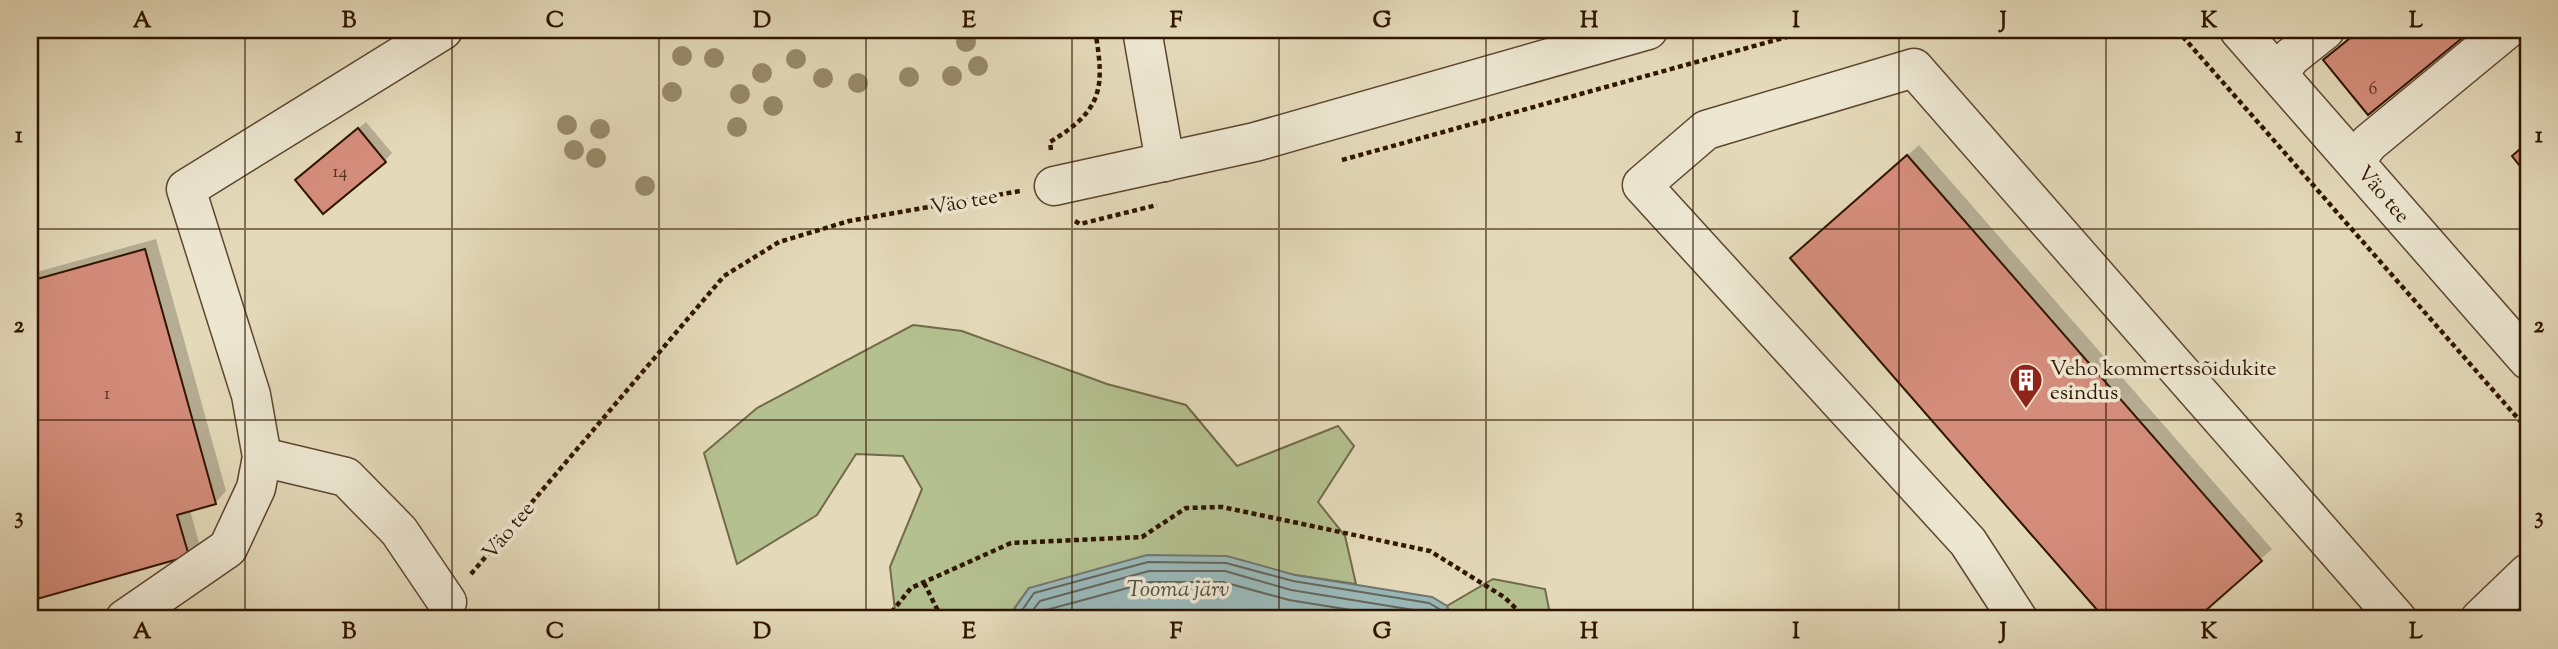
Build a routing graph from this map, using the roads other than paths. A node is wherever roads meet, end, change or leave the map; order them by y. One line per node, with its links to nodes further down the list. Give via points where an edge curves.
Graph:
1 (443, 30): 12 (street, via 186,189 251,395)
2 (1142, 30): 9 (street)
3 (1648, 30): 9 (street, via 1255,142)
4 (2239, 30): 7 (street, Väo tee)
5 (2325, 30): 7 (street)
6 (2506, 30): 8 (street, via 2369,142)
7 (2279, 73): 8 (street, Väo tee)
8 (2355, 161): 11 (street, Väo tee)
9 (1165, 162): 10 (street)
10 (1054, 186)
11 (2528, 360)
12 (262, 457): 14 (street, via 346,477 398,531); 15 (street, via 256,488 228,548)
13 (2528, 573): 18 (street)
14 (447, 602)
15 (125, 619)
16 (2018, 619): 17 (street, via 1968,542 1642,185 1706,130 1914,68)
17 (2397, 619)
18 (2480, 619)

